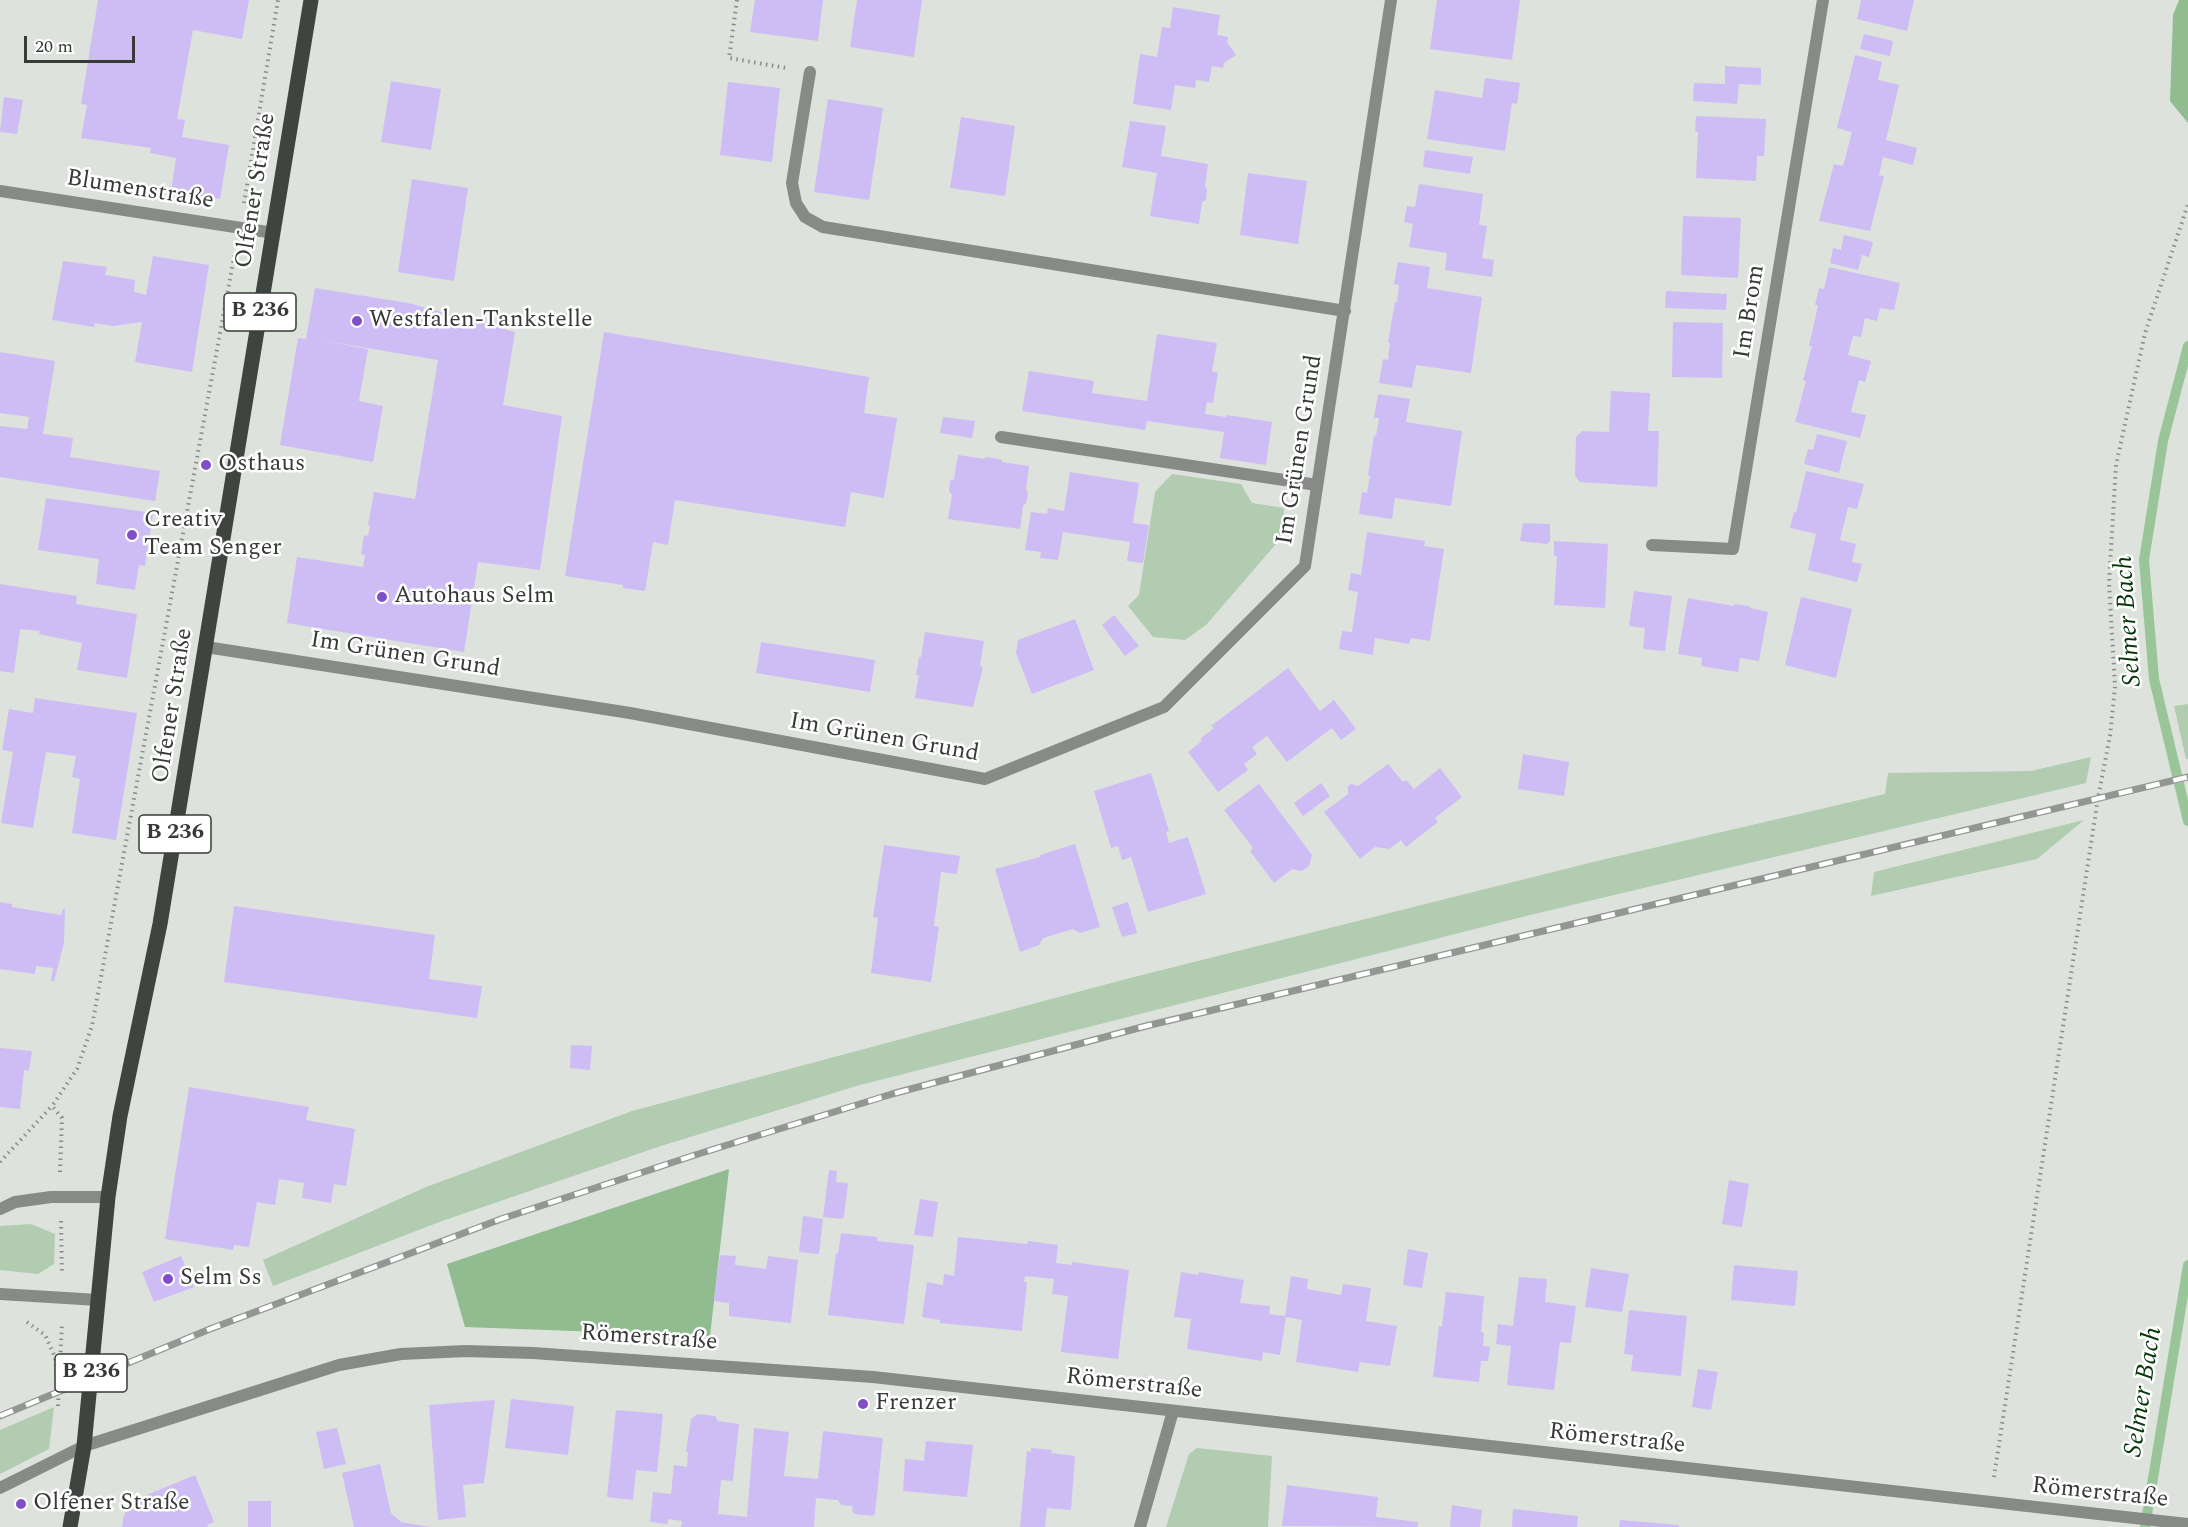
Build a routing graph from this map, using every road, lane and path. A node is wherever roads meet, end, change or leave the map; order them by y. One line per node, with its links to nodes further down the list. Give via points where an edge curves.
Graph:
1 (278, 0): 9 (path)
2 (311, 0): 10 (main road, Olfener Straße / B 236)
3 (737, 0): 6 (path, via 729,58)
4 (1391, 0): 11 (street, Im Grünen Grund)
5 (1823, 0): 14 (street, Im Brom, via 1733,549)
6 (810, 72): 11 (street, via 792,183 796,204 805,217 823,227)
7 (0, 191): 9 (street, Blumenstraße)
8 (2188, 204): 30 (path, via 2145,333 2116,465 2109,583 2115,687 2110,736)
9 (240, 228): 10 (street, Blumenstraße); 16 (path, via 92,1026 77,1069)
10 (274, 233): 15 (main road, Olfener Straße / B 236)
11 (1345, 311): 13 (street, Im Grünen Grund)
12 (1001, 437): 13 (street)
13 (1317, 485): 15 (street, Im Grünen Grund, via 1305,566 1164,706 985,779 630,713)
14 (1652, 545)
15 (206, 647): 19 (main road, Olfener Straße / B 236, via 160,924 120,1116)
16 (52, 1106): 17 (path); 18 (path, via 62,1119)
17 (0, 1162)
18 (61, 1197): 19 (street); 20 (street); 22 (path)
19 (108, 1197): 23 (main road, Olfener Straße / B 236)
20 (0, 1209)
21 (0, 1294): 22 (street)
22 (63, 1298): 23 (street); 25 (path)
23 (98, 1300): 28 (main road, Olfener Straße / B 236)
24 (20, 1317): 25 (path, via 45,1335 55,1357)
25 (59, 1390): 27 (path)
26 (1173, 1411): 28 (street, Römerstraße, via 873,1377 466,1351 401,1354 339,1365); 30 (street, Römerstraße); 33 (street)
27 (58, 1414)
28 (84, 1446): 29 (street, Römerstraße); 32 (main road, Olfener Straße / B 236)
29 (0, 1488)
30 (1990, 1503): 31 (street, Römerstraße)
31 (2188, 1524)
32 (70, 1527)
33 (1140, 1527)

